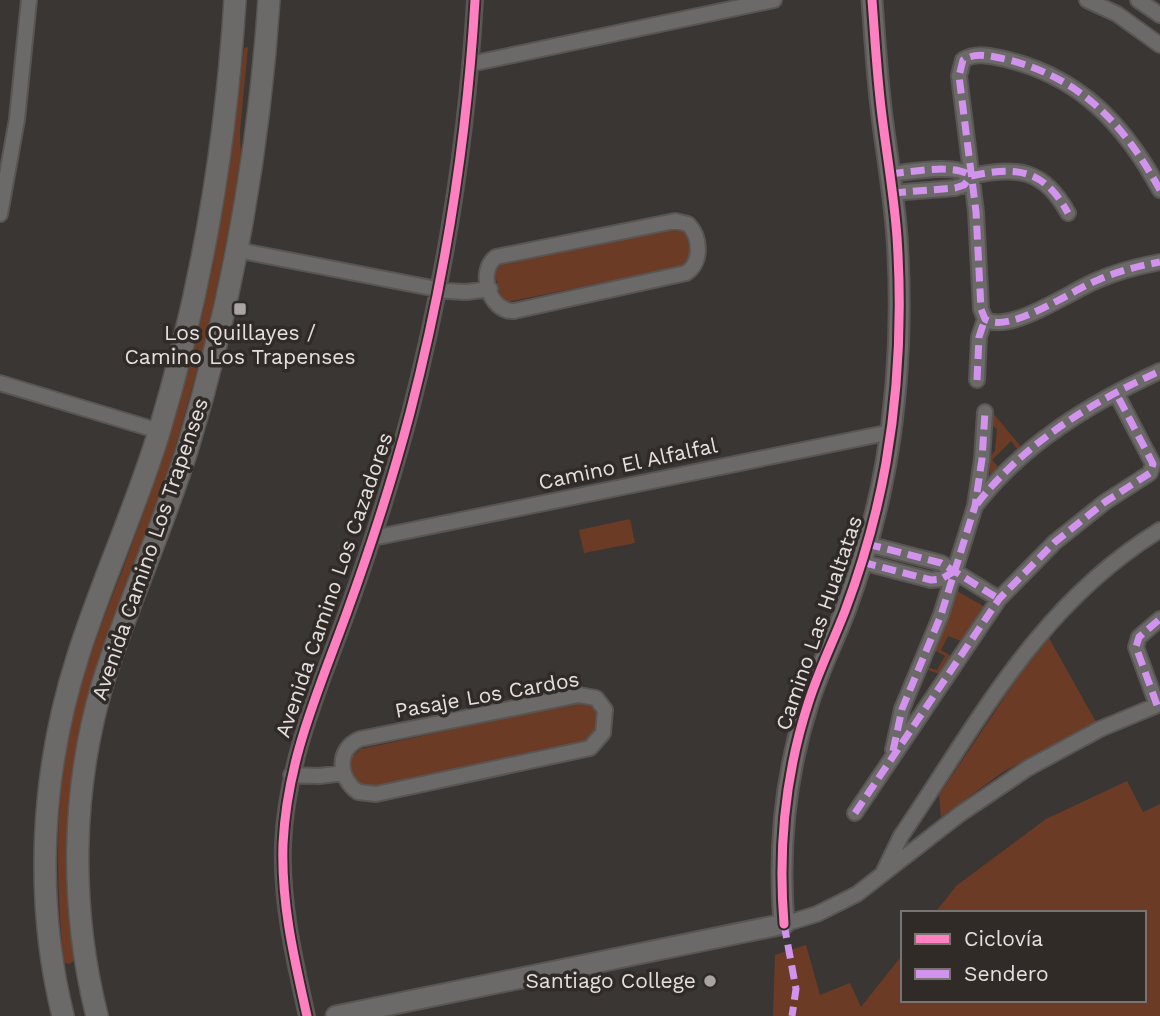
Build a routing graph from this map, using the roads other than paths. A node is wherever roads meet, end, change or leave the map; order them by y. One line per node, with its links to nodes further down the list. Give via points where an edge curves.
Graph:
1 (29, 0): 14 (street)
2 (235, 0): 10 (main road, Avenida Camino Los Trapenses)
3 (269, 0): 12 (main road, Avenida Camino Los Trapenses)
4 (475, 0): 13 (street, Avenida Camino Los Cazadores)
5 (774, 0): 13 (street)
6 (872, 0): 17 (street, Camino Las Hualtatas)
7 (1087, 0): 11 (street)
8 (1138, 0): 9 (street)
9 (1160, 15)
10 (233, 43): 12 (main road, via 248,41); 31 (main road, Avenida Camino Los Trapenses, via 214,193)
11 (1160, 45)
12 (264, 57): 21 (main road, Avenida Camino Los Trapenses)
13 (470, 64): 23 (street, Avenida Camino Los Cazadores)
14 (17, 119): 15 (street); 20 (street)
15 (0, 122)
16 (971, 176): 17 (street, via 960,187); 18 (street, via 959,72 963,60 978,55 1033,68 1088,97 1120,129); 19 (street, via 1001,170 1027,173 1047,185); 25 (street)
17 (891, 183): 32 (street, Camino Las Hualtatas, via 900,332)
18 (1160, 190)
19 (1068, 213)
20 (0, 214)
21 (237, 250): 23 (street); 47 (main road, Avenida Camino Los Trapenses, via 188,447 92,724 78,838)
22 (1160, 262): 25 (street, via 1100,279 1020,319 995,324)
23 (438, 289): 24 (street); 35 (street, Avenida Camino Los Cazadores, via 410,413)
24 (489, 289): 24 (street, via 496,305 509,311 686,273 698,260 694,231 685,222 675,221 500,256 488,267)
25 (985, 319): 27 (street, via 979,337)
26 (1160, 371): 29 (street)
27 (977, 380)
28 (0, 383): 31 (street)
29 (1116, 393): 33 (street, via 1032,447); 38 (street, via 1153,464 1150,472 1063,535)
30 (985, 412): 33 (street)
31 (159, 431): 48 (main road, Avenida Camino Los Trapenses, via 78,654 57,734 45,839)
32 (891, 432): 35 (street, Camino El Alfalfal); 36 (street, Camino Las Hualtatas)
33 (975, 506): 37 (street)
34 (1160, 530): 45 (street, via 1095,576 1033,642 901,836)
35 (373, 538): 43 (street, Avenida Camino Los Cazadores, via 300,738)
36 (865, 553): 37 (street, via 931,580); 46 (street, Camino Las Hualtatas, via 814,685 796,748 782,835)
37 (953, 572): 38 (street); 41 (street, via 941,615 902,709)
38 (999, 599): 41 (street)
39 (1160, 619): 40 (street, via 1139,637 1136,647)
40 (1158, 705): 45 (street, via 1100,729 1028,768)
41 (893, 753): 44 (street)
42 (344, 773): 42 (street, Pasaje Los Cardos, via 354,789 369,794 586,750 603,733 605,710 596,698 579,695 360,739 343,755); 43 (street)
43 (291, 775): 51 (street, Avenida Camino Los Cazadores, via 283,888)
44 (855, 813)
45 (884, 871): 46 (street, via 846,901)
46 (784, 924): 52 (street)
47 (85, 961): 48 (main road, via 70,970); 50 (main road, Avenida Camino Los Trapenses)
48 (53, 966): 49 (main road, Avenida Camino Los Trapenses)
49 (63, 1016)
50 (97, 1016)
51 (307, 1016)
52 (336, 1016)

